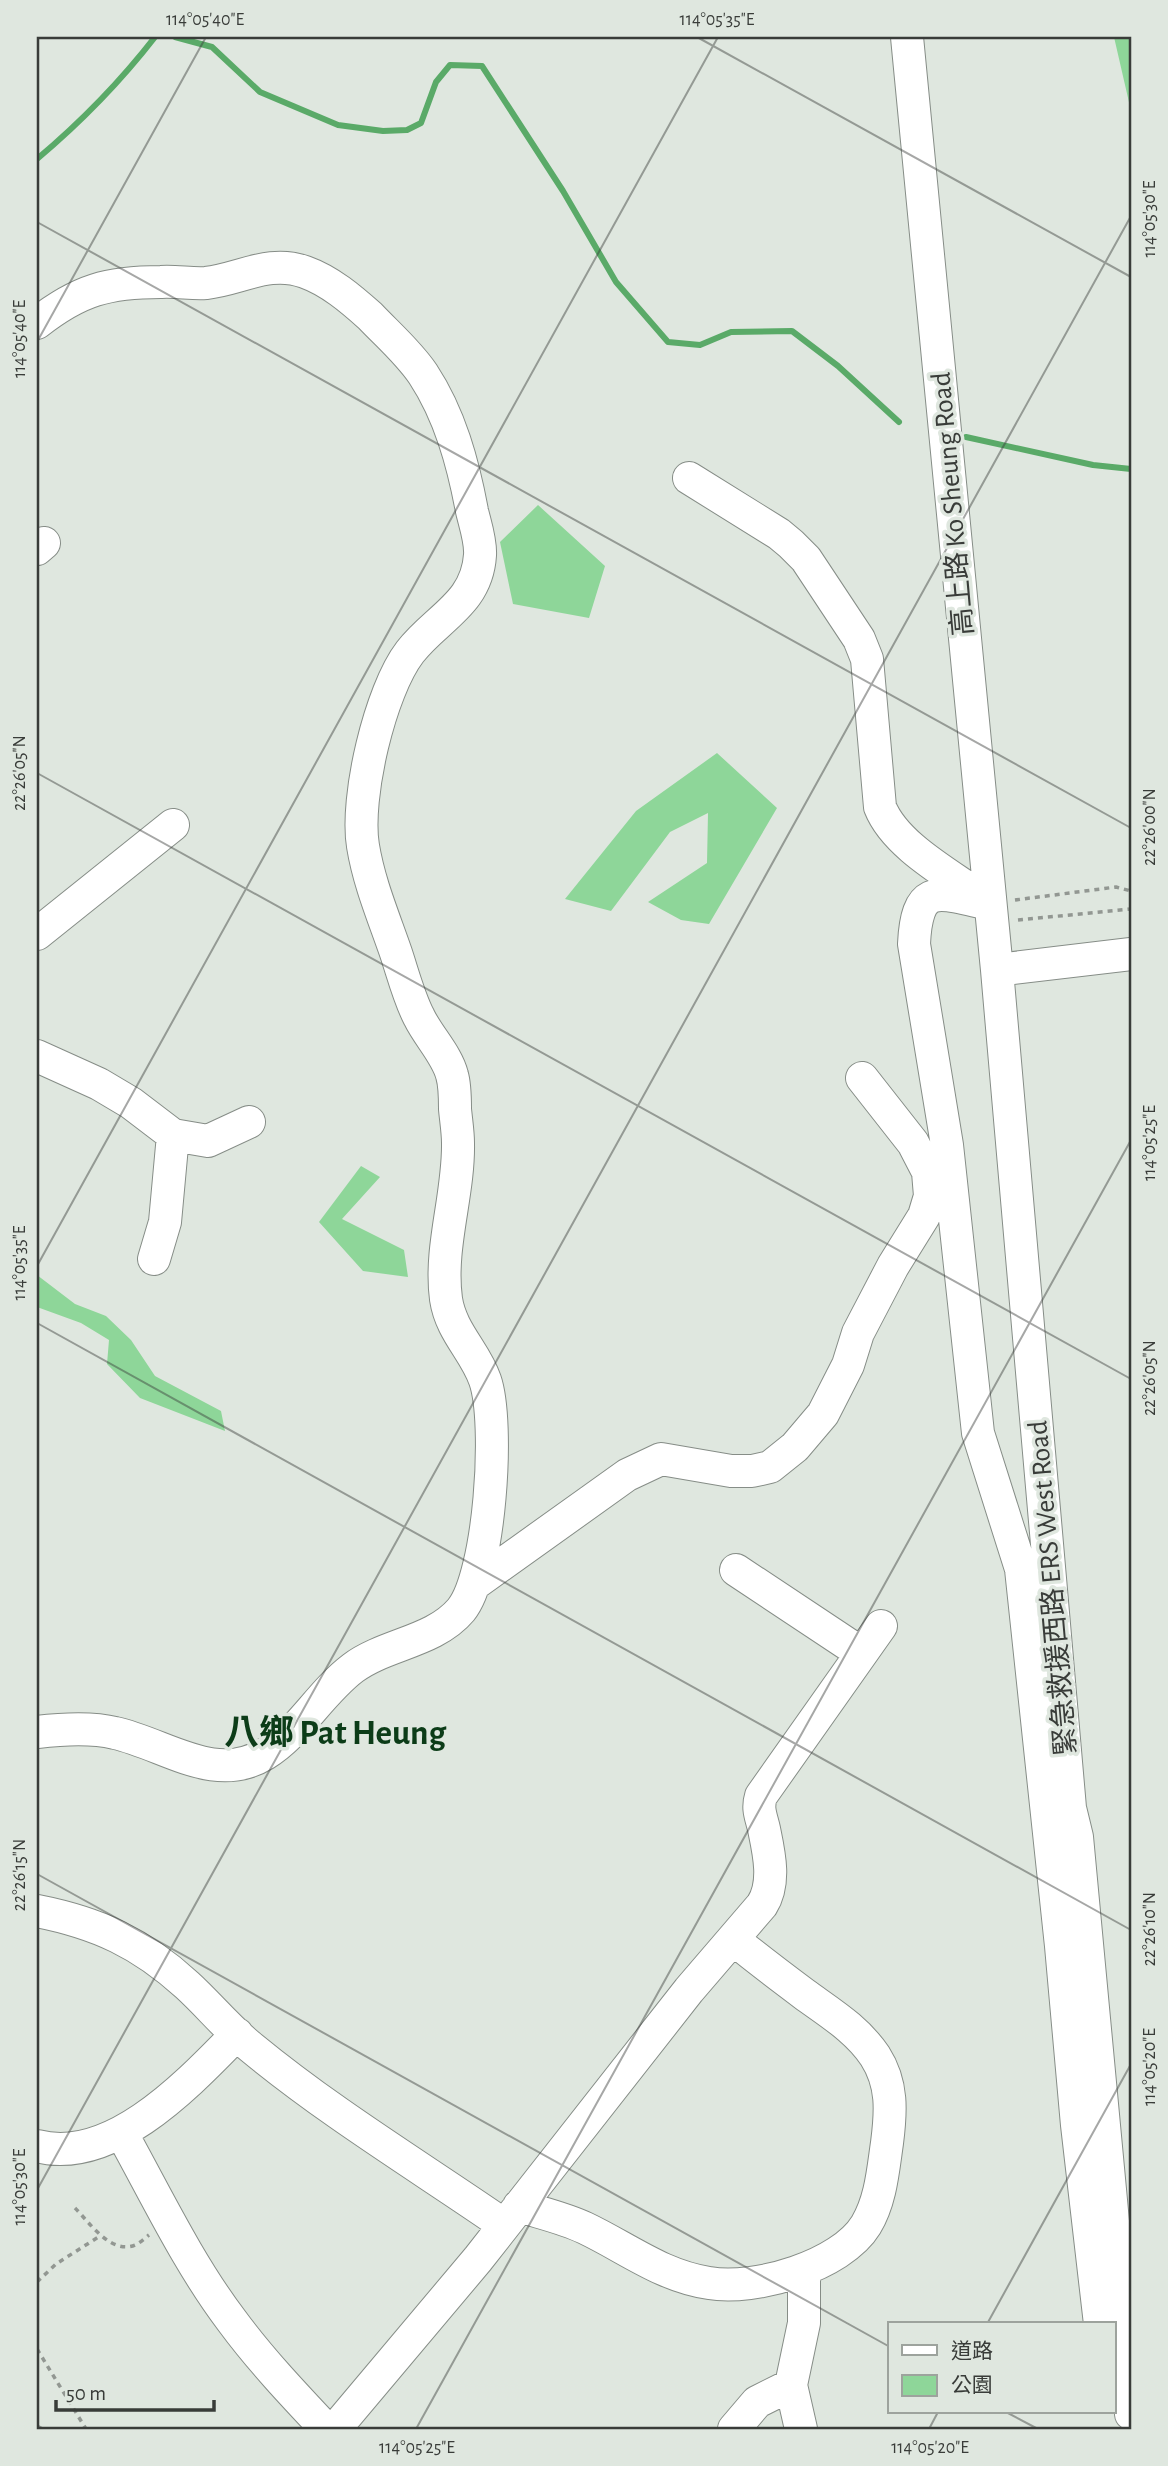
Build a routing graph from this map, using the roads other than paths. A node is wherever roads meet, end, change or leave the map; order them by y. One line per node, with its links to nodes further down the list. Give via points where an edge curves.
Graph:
1 (907, 37): 5 (street, 高上路 Ko Sheung Road)
2 (37, 323): 15 (street, via 85,292 116,285 208,283 263,268 301,270 352,299 406,352 448,418 480,554 470,592 408,654 384,702 360,816 370,879 416,1013 452,1074 459,1146 445,1260 447,1302 456,1330 483,1373 492,1405 494,1442)
3 (689, 478): 5 (street, via 779,534 806,559 864,649 885,820)
4 (173, 825): 6 (street)
5 (990, 913): 8 (street, 高上路 Ko Sheung Road); 27 (street, via 944,894 933,895 921,905 914,944 947,1145 978,1433 1021,1569)
6 (37, 934)
7 (1131, 954): 8 (street)
8 (997, 970): 24 (street, 緊急救援西路 ERS West Road, via 1070,1808)
9 (37, 1056): 12 (street, via 99,1084)
10 (862, 1078): 15 (street, via 914,1143 928,1172 930,1196 858,1333 848,1365 823,1414 771,1467 731,1471 661,1459 627,1475)
11 (249, 1122): 12 (street, via 208,1141)
12 (173, 1135): 13 (street, via 165,1222)
13 (154, 1259)
14 (736, 1570): 17 (street)
15 (476, 1583): 18 (street, via 463,1608 447,1623 369,1657 349,1671 272,1750 250,1763 226,1767 195,1761 111,1731)
16 (881, 1626): 17 (street)
17 (862, 1653): 20 (street, via 761,1796 759,1810 771,1876 769,1895)
18 (37, 1732)
19 (37, 1911): 21 (street, via 102,1928 129,1942 187,1986)
20 (733, 1939): 25 (street); 26 (street, via 860,2036 877,2059 891,2096 882,2179 866,2226 846,2245)
21 (237, 2034): 22 (street, via 197,2074); 25 (street, via 357,2125)
22 (121, 2133): 23 (street, via 66,2151); 30 (street, via 202,2278 231,2320)
23 (37, 2146)
24 (1121, 2183): 29 (street, 緊急救援西路 ERS West Road)
25 (512, 2216): 26 (street, via 582,2226 668,2273 711,2284 757,2284); 31 (street)
26 (804, 2270): 28 (street, via 804,2323)
27 (1100, 2322)
28 (791, 2385): 32 (street, via 757,2402); 33 (street)
29 (1131, 2414)
30 (326, 2429)
31 (335, 2429)
32 (734, 2429)
33 (802, 2429)

